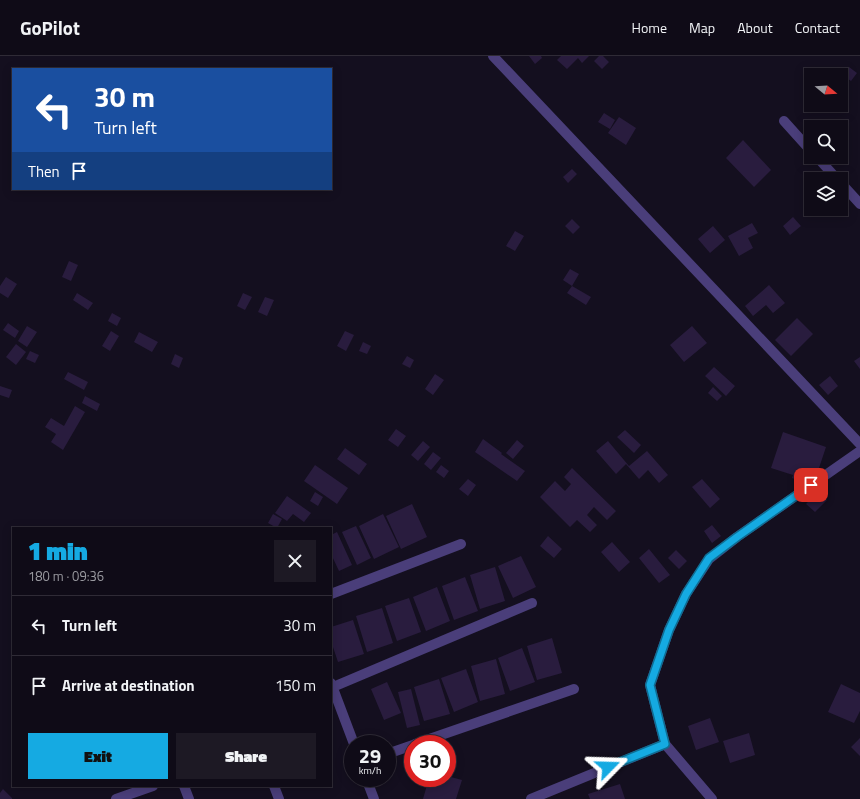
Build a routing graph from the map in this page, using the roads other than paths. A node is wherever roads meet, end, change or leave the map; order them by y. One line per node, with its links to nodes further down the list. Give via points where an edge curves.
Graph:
1 (493, 56): 8 (street)
2 (784, 121): 3 (street)
3 (804, 143)
4 (823, 164): 5 (street)
5 (831, 172)
6 (848, 191): 7 (street)
7 (860, 204)
8 (860, 444)
9 (860, 451): 17 (street, via 709,558 686,594 669,630 650,685)
10 (461, 544): 11 (street)
11 (332, 594)
12 (532, 603): 13 (street)
13 (332, 685): 15 (street)
14 (574, 689): 16 (street)
15 (351, 735)
16 (440, 735)
17 (665, 744): 22 (street); 28 (street)
18 (151, 787): 23 (street)
19 (184, 787): 24 (street)
20 (274, 787): 25 (street)
21 (369, 787): 26 (street)
22 (553, 795): 27 (street)
23 (116, 799)
24 (189, 799)
25 (279, 799)
26 (372, 799)
27 (531, 799)
28 (712, 799)

